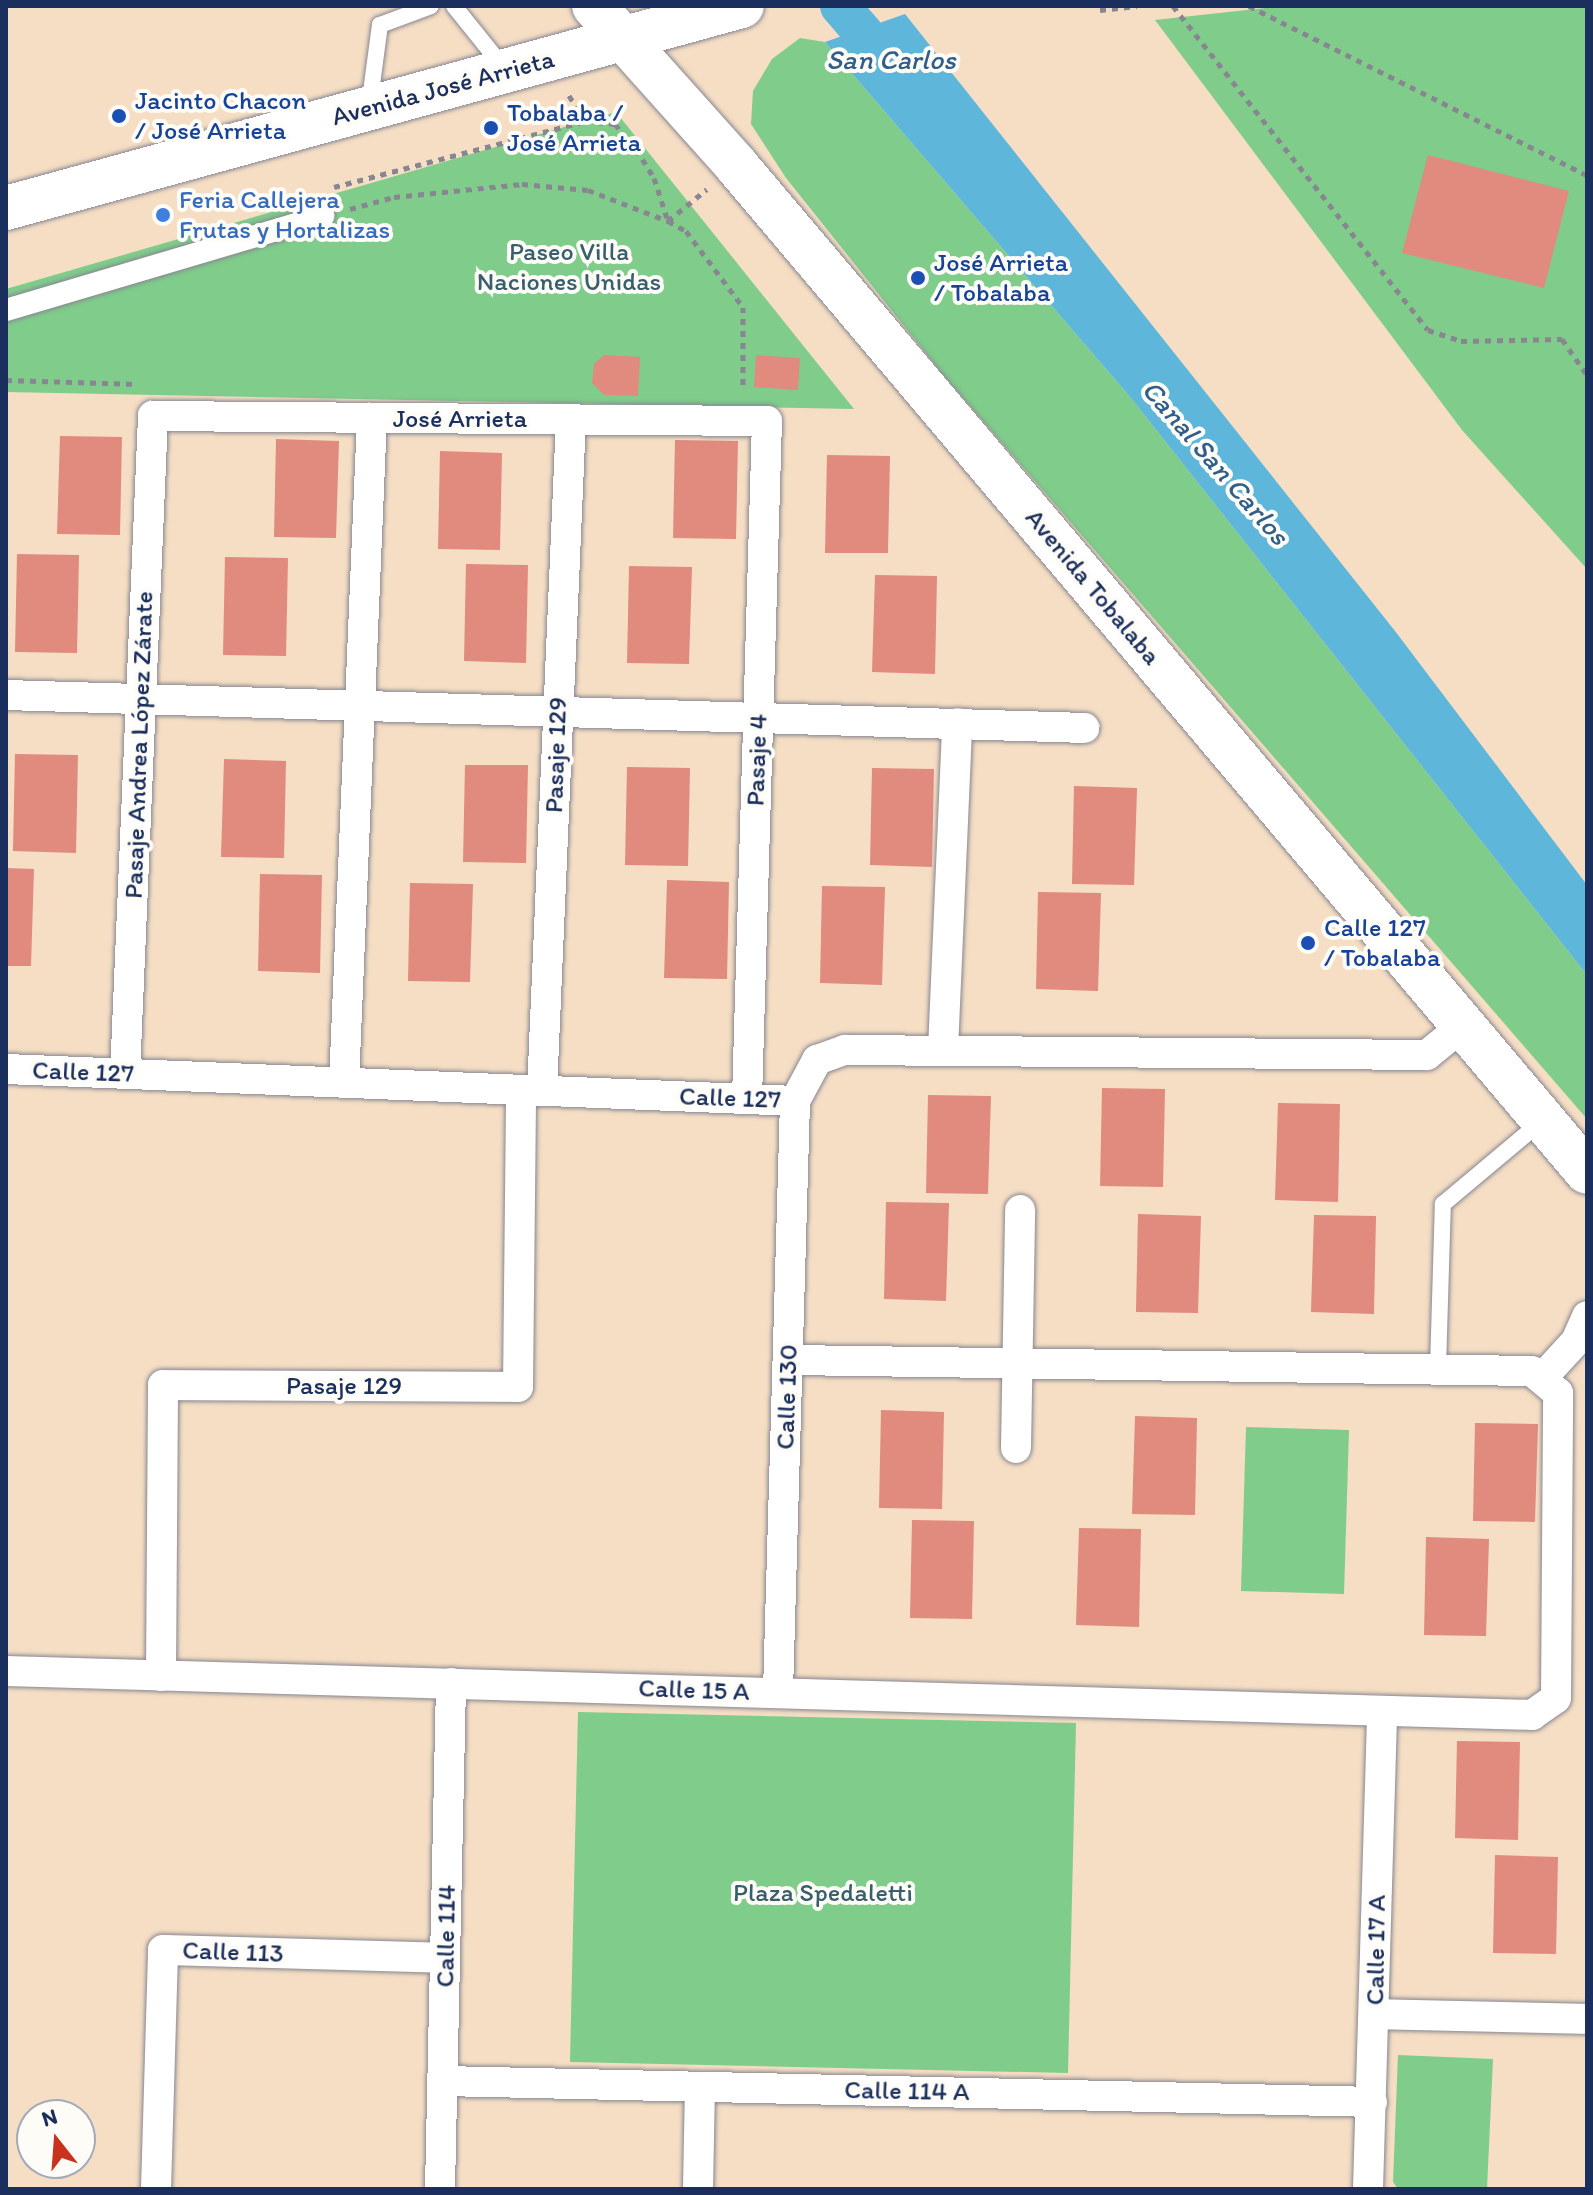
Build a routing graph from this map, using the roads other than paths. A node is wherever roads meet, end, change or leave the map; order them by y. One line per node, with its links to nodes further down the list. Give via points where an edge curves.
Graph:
1 (431, 6): 7 (lane, via 380,25)
2 (454, 6): 6 (lane)
3 (594, 6): 5 (main road, Avenida Tobalaba)
4 (742, 6): 5 (main road, Avenida José Arrieta)
5 (625, 38): 6 (main road, Avenida José Arrieta); 22 (main road, Avenida Tobalaba)
6 (526, 65): 7 (main road, Avenida José Arrieta)
7 (369, 108): 8 (main road, Avenida José Arrieta)
8 (6, 208)
9 (323, 216): 10 (street)
10 (6, 310)
11 (153, 416): 12 (street, José Arrieta); 16 (street, Pasaje Andrea López Zárate)
12 (372, 418): 13 (street, José Arrieta); 17 (street)
13 (571, 420): 14 (street, José Arrieta); 18 (street, Pasaje 129)
14 (755, 420): 19 (street, Pasaje 4)
15 (6, 695): 16 (street)
16 (141, 699): 17 (street); 25 (street, Pasaje Andrea López Zárate)
17 (360, 706): 18 (street); 26 (street)
18 (558, 711): 19 (street); 27 (street, Pasaje 129)
19 (759, 718): 20 (street); 28 (street, Pasaje 4)
20 (957, 723): 21 (street); 23 (street)
21 (1084, 728)
22 (1465, 1024): 23 (street, Calle 127, via 1427,1055); 30 (main road, Avenida Tobalaba)
23 (943, 1050): 29 (street, Calle 127, via 845,1050 817,1060)
24 (6, 1069): 25 (street, Calle 127)
25 (125, 1074): 26 (street, Calle 127)
26 (344, 1083): 27 (street, Calle 127)
27 (531, 1090): 28 (street, Calle 127); 40 (street, Pasaje 129, via 518,1387 163,1385)
28 (747, 1099): 29 (street, Calle 127)
29 (795, 1101): 34 (street, Calle 130)
30 (1544, 1119): 31 (main road, Avenida Tobalaba); 36 (lane, via 1443,1204)
31 (1587, 1172)
32 (1020, 1210): 35 (street)
33 (1587, 1316): 37 (street, via 1576,1341)
34 (788, 1360): 35 (street); 42 (street, Calle 130)
35 (1017, 1365): 36 (street); 38 (street)
36 (1438, 1368): 37 (street, via 1532,1371)
37 (1544, 1376): 43 (street, Calle 15 A, via 1558,1393 1556,1698 1532,1715)
38 (1016, 1448)
39 (6, 1671): 40 (street, Calle 15 A)
40 (161, 1676): 41 (street, Calle 15 A)
41 (451, 1683): 42 (street, Calle 15 A); 44 (street, Calle 114)
42 (778, 1692): 43 (street, Calle 15 A)
43 (1382, 1711): 45 (street, Calle 17 A)
44 (445, 1958): 47 (street, Calle 114); 50 (street, Calle 113, via 163,1950)
45 (1374, 2014): 46 (street); 49 (street, Calle 17 A)
46 (1587, 2019)
47 (443, 2081): 48 (street, Calle 114 A); 51 (street, Calle 114)
48 (700, 2087): 49 (street, Calle 114 A); 52 (street)
49 (1372, 2102): 53 (street, Calle 17 A)
50 (156, 2189)
51 (440, 2189)
52 (698, 2189)
53 (1368, 2189)

